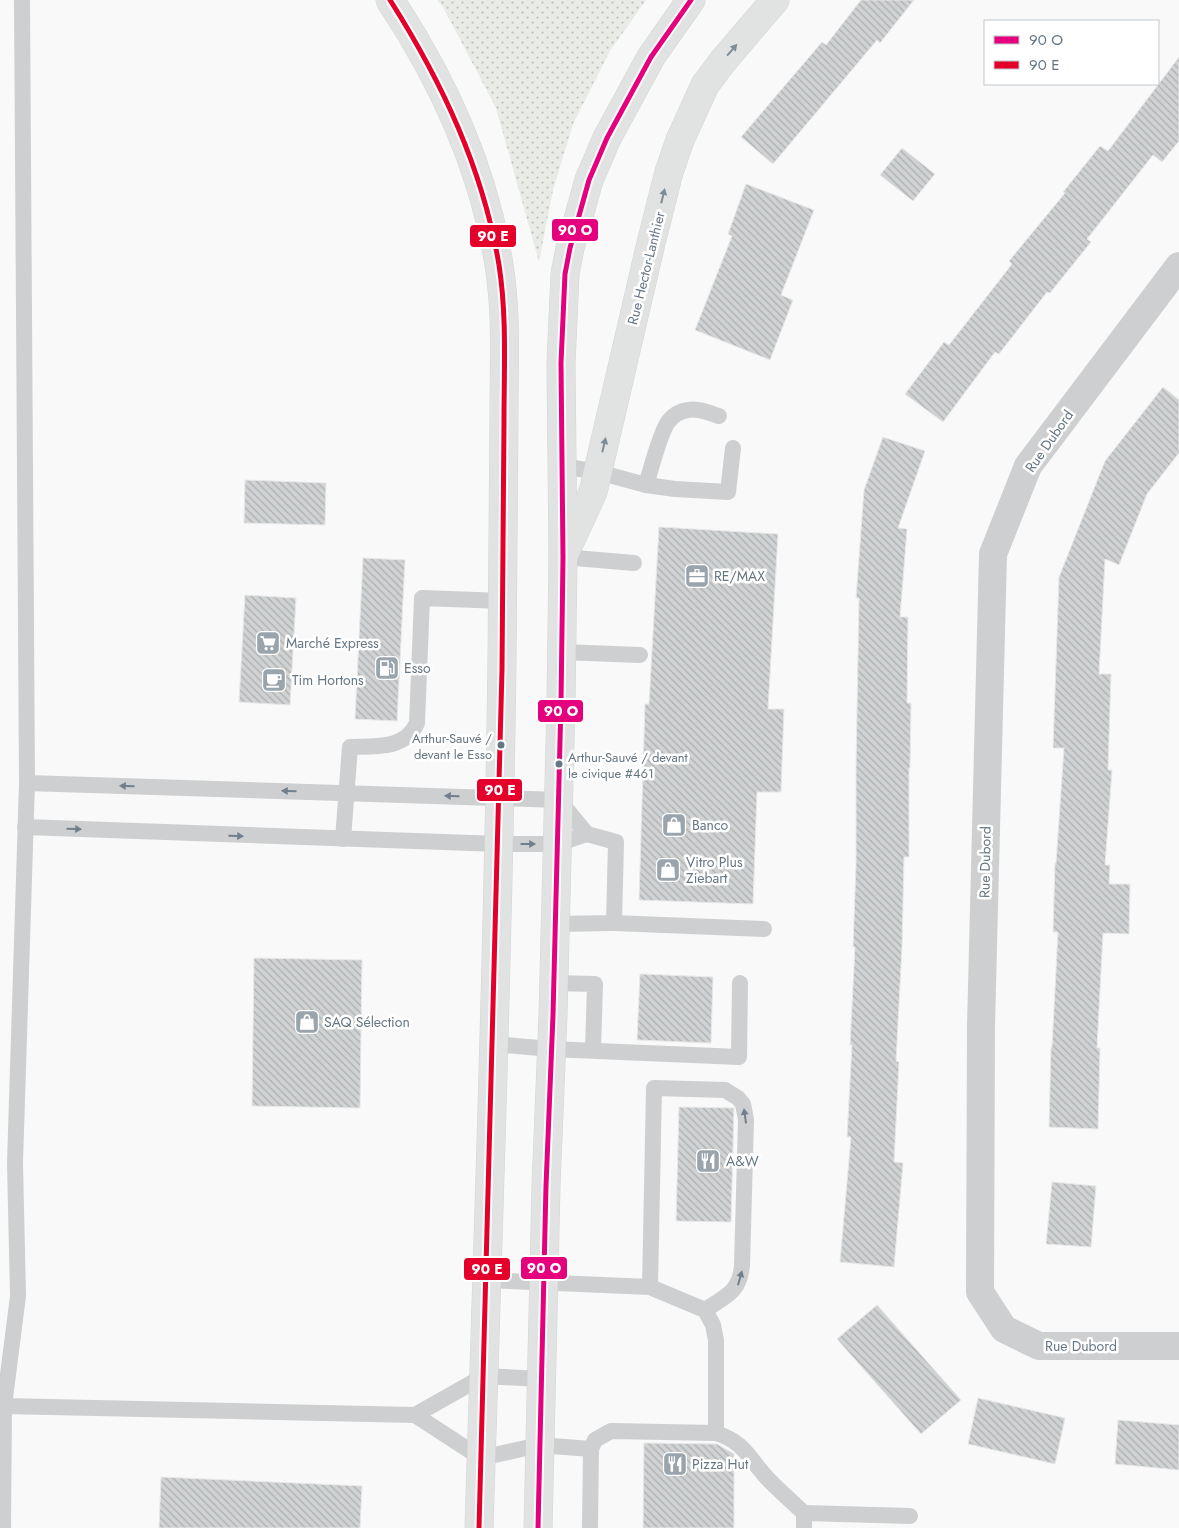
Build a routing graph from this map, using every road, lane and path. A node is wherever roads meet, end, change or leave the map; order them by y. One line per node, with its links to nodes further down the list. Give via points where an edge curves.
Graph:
1 (22, 0): 16 (lane)
2 (390, 0): 13 (main road, via 436,75 456,118 474,166 499,262 505,317)
3 (691, 0): 8 (main road, via 651,58 607,138 589,180 577,221 566,274 563,312)
4 (775, 0): 9 (main road, Rue Hector-Lanthier, one-way to 4, via 651,243 680,140 705,85)
5 (1179, 266): 37 (street, Rue Dubord, via 1028,466 993,554 981,1026 980,1292 1004,1329 1039,1346)
6 (719, 416): 10 (lane, via 694,409 673,417 667,423)
7 (733, 448): 10 (lane, via 728,492)
8 (562, 466): 9 (lane); 11 (main road)
9 (598, 472): 10 (lane); 11 (main road, Rue Hector-Lanthier, via 593,492)
10 (646, 485)
11 (563, 557): 12 (lane); 14 (main road)
12 (634, 563)
13 (503, 601): 17 (lane, via 422,598 417,723 413,732 394,744 350,747); 18 (main road)
14 (562, 652): 15 (lane); 19 (main road)
15 (640, 655)
16 (27, 783): 17 (lane, one-way to 16); 20 (lane)
17 (346, 793): 18 (lane, one-way to 17); 22 (lane)
18 (500, 797): 19 (lane); 23 (main road)
19 (559, 800): 21 (lane); 24 (main road)
20 (25, 828): 22 (lane, one-way to 22); 40 (lane, via 15,1163 18,1296)
21 (587, 834): 24 (lane); 25 (lane, via 616,842)
22 (343, 839): 23 (lane)
23 (499, 844): 24 (lane, one-way to 24); 30 (main road)
24 (557, 844): 26 (main road)
25 (614, 923): 26 (lane); 27 (lane)
26 (555, 924): 28 (main road)
27 (764, 929)
28 (553, 983): 31 (main road); 32 (lane, via 595,984)
29 (740, 983): 32 (lane, via 739,1057)
30 (494, 1044): 31 (lane); 33 (main road)
31 (551, 1049): 32 (lane); 34 (main road)
32 (593, 1050)
33 (487, 1280): 34 (lane); 38 (main road)
34 (543, 1283): 35 (lane); 39 (main road)
35 (650, 1287): 36 (lane); 36 (lane, one-way to 35, via 738,1286 742,1272 746,1120 743,1104 725,1090 654,1088)
36 (705, 1310): 42 (lane, via 716,1340)
37 (1179, 1346)
38 (484, 1376): 39 (lane); 41 (lane); 45 (main road)
39 (541, 1378): 43 (main road)
40 (4, 1406): 41 (lane); 48 (lane)
41 (415, 1415): 45 (lane)
42 (716, 1433): 44 (lane, via 611,1431 595,1440); 47 (lane, via 744,1449)
43 (539, 1445): 44 (lane); 45 (lane); 50 (main road)
44 (591, 1449): 51 (lane)
45 (481, 1458): 49 (main road)
46 (910, 1516): 47 (lane)
47 (804, 1521)
48 (3, 1528)
49 (479, 1528)
50 (538, 1528)
51 (590, 1528)

